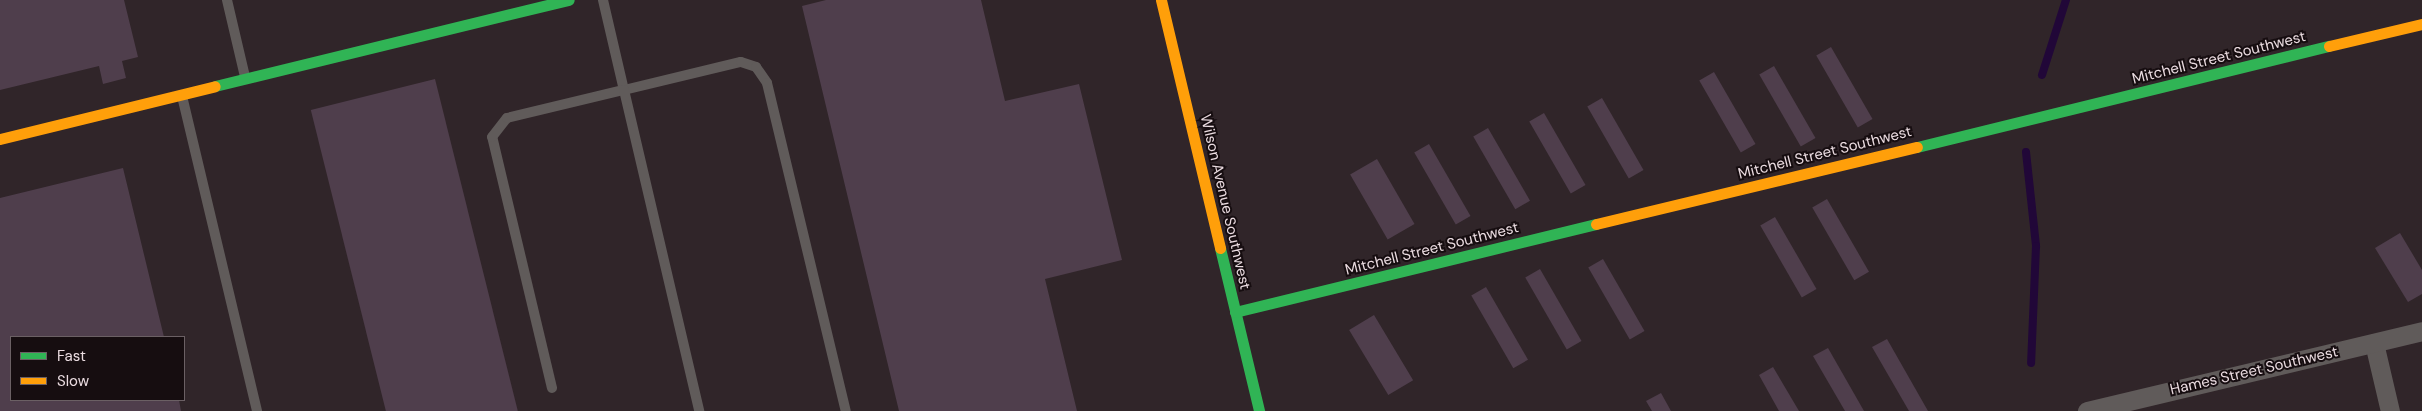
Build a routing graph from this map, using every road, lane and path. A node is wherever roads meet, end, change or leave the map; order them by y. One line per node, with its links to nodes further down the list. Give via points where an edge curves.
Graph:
1 (227, 0): 6 (lane)
2 (569, 0): 6 (street)
3 (603, 0): 7 (lane)
4 (1161, 0): 10 (street, Wilson Avenue Southwest)
5 (2422, 24): 10 (street, Mitchell Street Southwest)
6 (245, 78): 8 (street)
7 (624, 90): 13 (lane, via 507,118 492,137); 16 (lane); 17 (lane, via 741,62 756,66 767,83)
8 (182, 95): 9 (street); 15 (lane)
9 (0, 139)
10 (1236, 312): 18 (street, Wilson Avenue Southwest)
11 (2422, 331): 12 (street, Hames Street Southwest)
12 (2374, 343): 14 (street, Hames Street Southwest); 19 (street)
13 (552, 388)
14 (2097, 410)
15 (257, 411)
16 (699, 411)
17 (846, 411)
18 (1259, 411)
19 (2390, 411)

